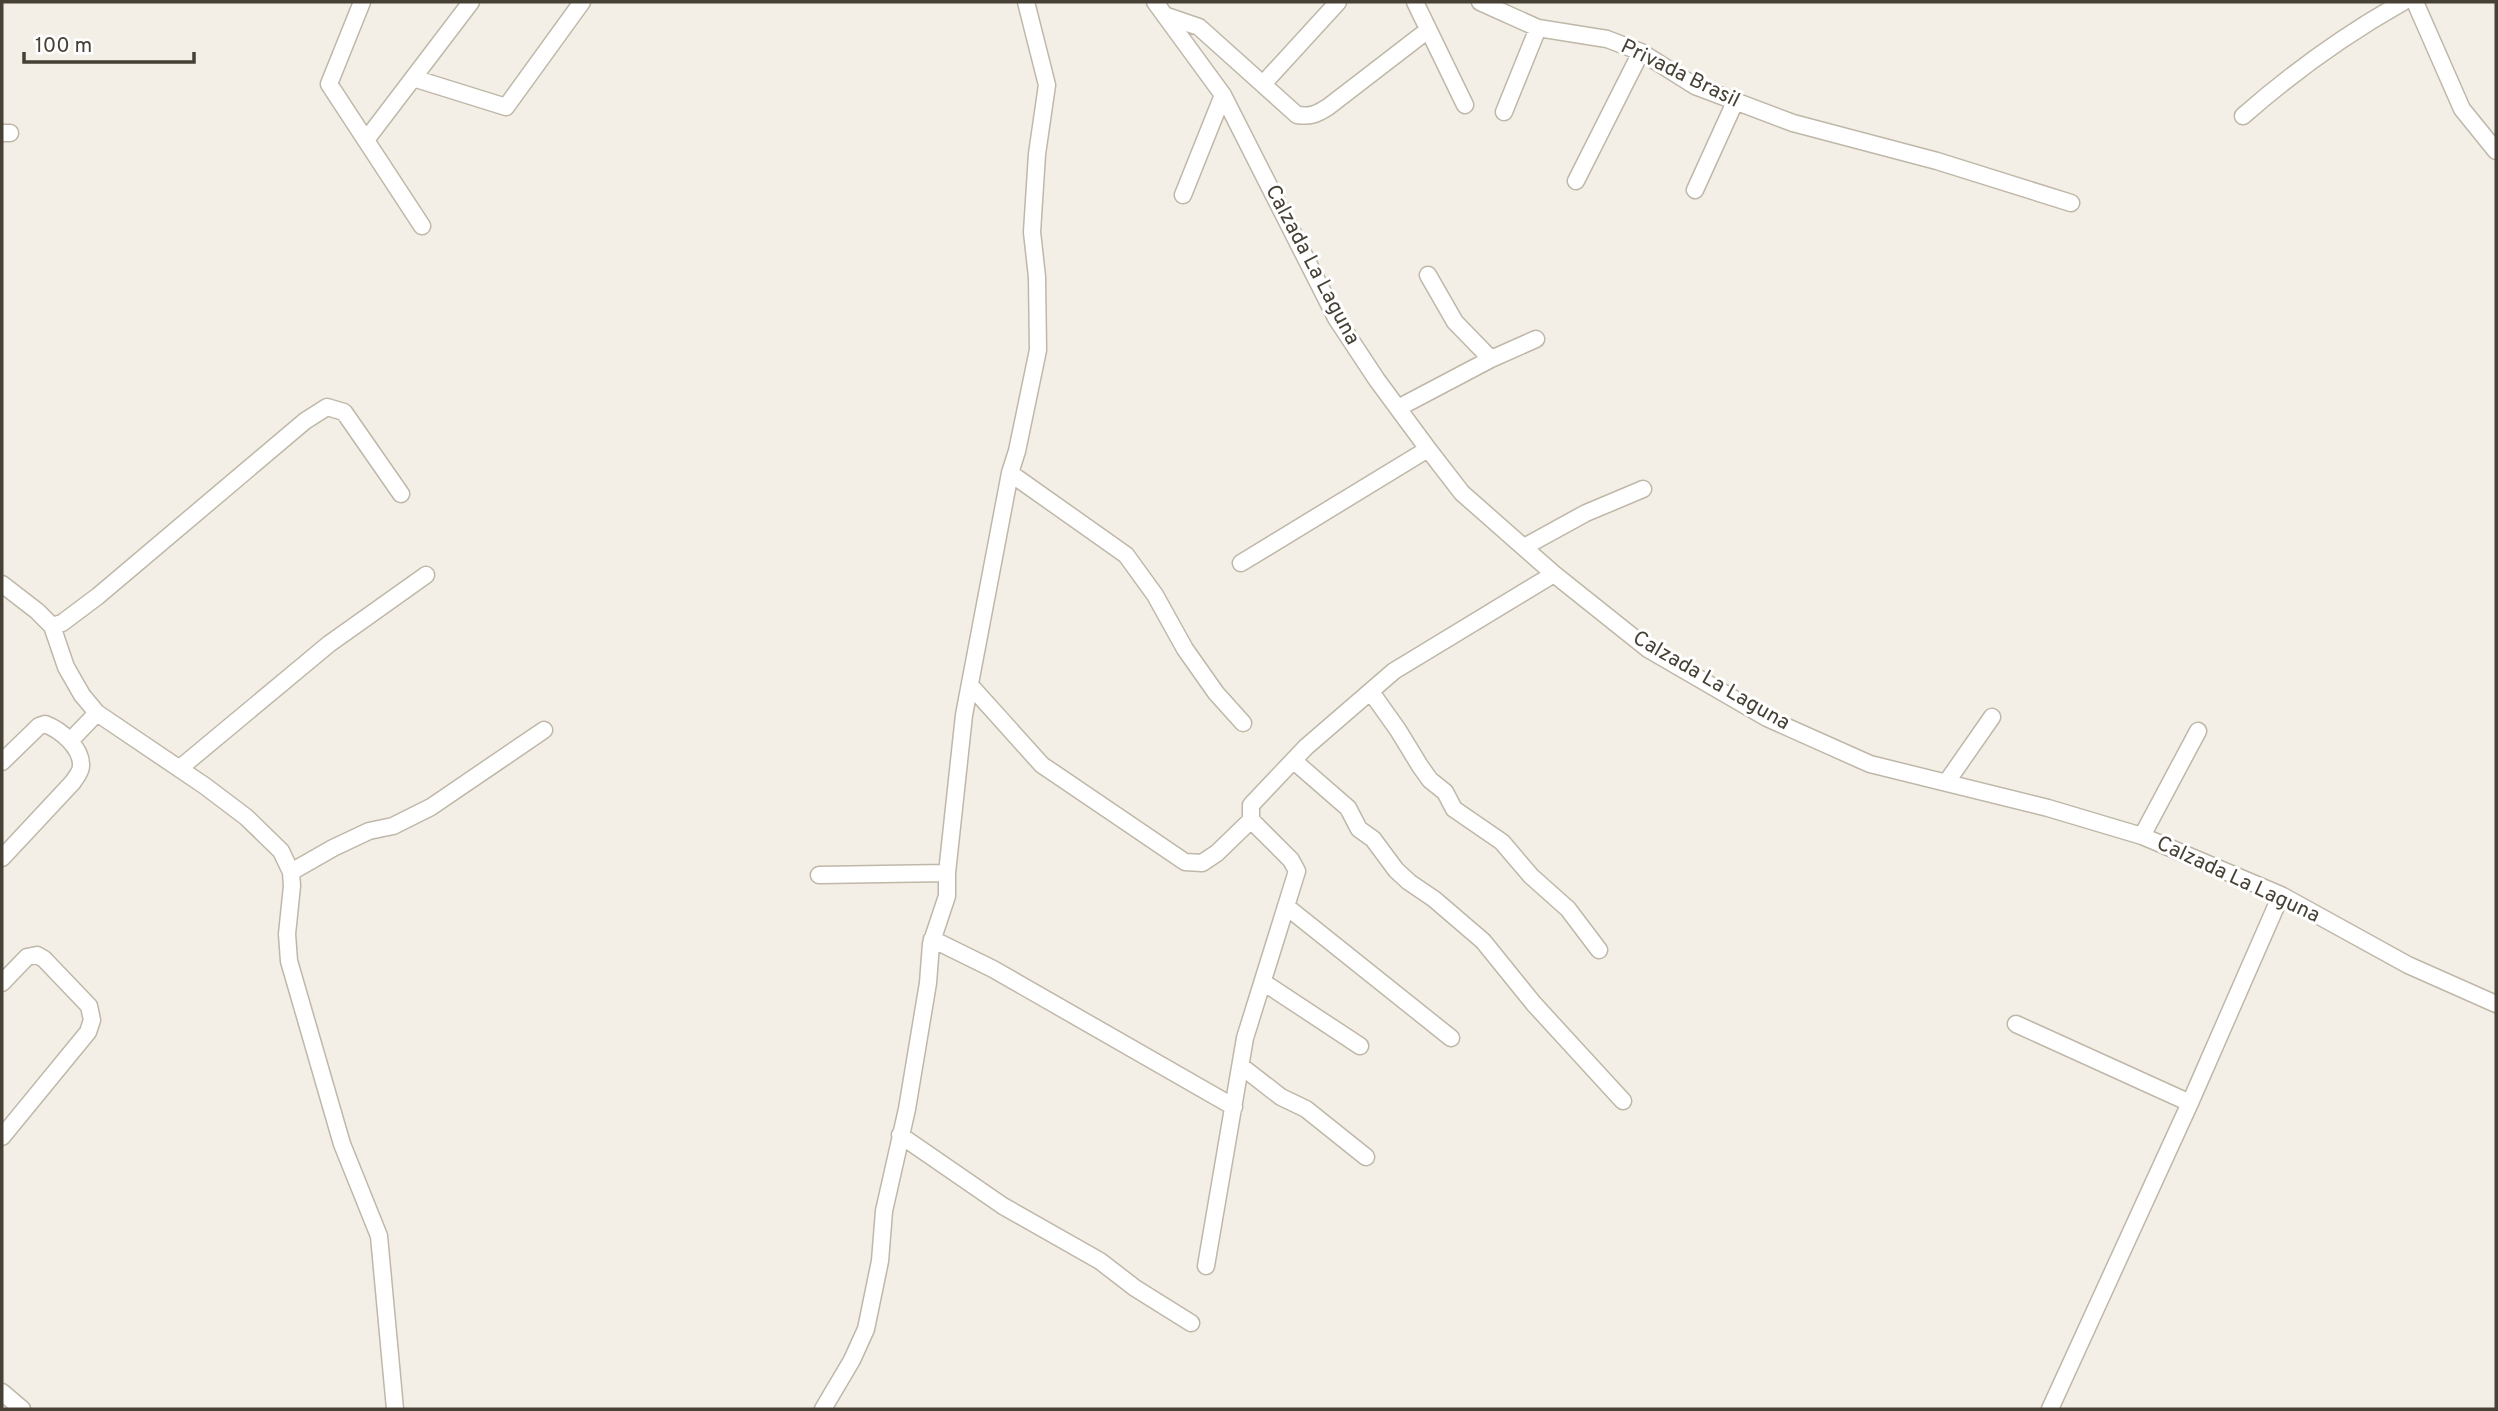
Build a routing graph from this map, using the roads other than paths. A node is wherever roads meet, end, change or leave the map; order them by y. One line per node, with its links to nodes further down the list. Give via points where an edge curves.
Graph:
1 (362, 2): 22 (street, via 329,83)
2 (471, 2): 15 (street)
3 (582, 2): 15 (street, via 506,107)
4 (1026, 2): 34 (street, via 1047,85 1032,232 1038,350)
5 (1155, 2): 11 (street, Calzada La Laguna)
6 (1338, 2): 16 (street)
7 (1415, 2): 13 (street)
8 (1480, 2): 12 (street, Privada Brasil)
9 (2403, 2): 21 (street, via 2368,21)
10 (2415, 2): 23 (street, via 2462,109)
11 (1167, 16): 16 (street, via 1199,27); 17 (street, Calzada La Laguna)
12 (1538, 28): 14 (street, Privada Brasil, via 1607,38); 20 (street)
13 (1428, 30): 16 (street, via 1314,116 1297,115); 19 (street)
14 (1641, 52): 18 (street, Privada Brasil, via 1695,86); 24 (street)
15 (413, 78): 22 (street)
16 (1263, 84)
17 (1223, 95): 26 (street); 32 (street, Calzada La Laguna, via 1336,318)
18 (1735, 102): 25 (street); 27 (street, Privada Brasil)
19 (1465, 105)
20 (1504, 112)
21 (2244, 116)
22 (366, 140): 28 (street)
23 (2496, 151)
24 (1576, 181)
25 (1695, 190)
26 (1183, 195)
27 (2071, 203)
28 (422, 226)
29 (1429, 275): 31 (street, via 1455,322)
30 (1536, 339): 31 (street)
31 (1491, 359): 32 (street)
32 (1398, 408): 33 (street, Calzada La Laguna)
33 (1428, 449): 37 (street, Calzada La Laguna, via 1462,493); 38 (street)
34 (1010, 473): 43 (street); 47 (street, via 1126,555 1156,595 1185,649)
35 (1643, 489): 37 (street)
36 (401, 494): 42 (street, via 344,412 327,407 98,597)
37 (1524, 547): 39 (street, Calzada La Laguna)
38 (1241, 564)
39 (1554, 574): 44 (street, via 1394,671); 54 (street, Calzada La Laguna, via 1648,649 1767,718 1870,764)
40 (426, 575): 53 (street, via 329,644)
41 (2, 584): 42 (street)
42 (52, 625): 45 (street, via 66,667)
43 (970, 685): 55 (street, via 1042,765 1185,862 1202,863 1210,858); 59 (street)
44 (1371, 692): 51 (street); 64 (street, via 1454,809 1502,842 1568,909)
45 (97, 713): 50 (street); 53 (street)
46 (1992, 717): 54 (street)
47 (1243, 723)
48 (544, 730): 58 (street, via 430,807 332,848)
49 (2198, 731): 56 (street)
50 (70, 741): 52 (street, via 45,724); 57 (street, via 80,757 81,769 74,782)
51 (1294, 761): 55 (street, via 1251,805); 72 (street, via 1348,808 1359,829 1409,883 1483,941)
52 (2, 762)
53 (180, 768): 58 (street, via 246,817 281,851)
54 (1946, 783): 56 (street, Calzada La Laguna)
55 (1251, 820): 62 (street, via 1297,871)
56 (2142, 836): 61 (street, Calzada La Laguna)
57 (2, 858)
58 (291, 872): 82 (street, via 289,961 342,1144 379,1236)
59 (947, 873): 60 (street); 63 (street, via 947,896)
60 (819, 875)
61 (2281, 895): 67 (street, Calzada La Laguna, via 2408,965); 73 (street)
62 (1287, 907): 65 (street); 69 (street)
63 (932, 939): 74 (street); 75 (street)
64 (1599, 950)
65 (1263, 982): 70 (street); 71 (street)
66 (2, 983): 76 (street, via 27,957 37,955 89,1006 92,1020 88,1032)
67 (2496, 1004)
68 (2016, 1024): 73 (street)
69 (1451, 1038)
70 (1360, 1046)
71 (1241, 1066): 74 (street); 77 (street)
72 (1623, 1101)
73 (2190, 1103): 84 (street)
74 (1234, 1107): 78 (street)
75 (900, 1135): 79 (street); 83 (street, via 866,1329)
76 (2, 1137)
77 (1366, 1157)
78 (1206, 1266)
79 (1191, 1324)
80 (2, 1392): 81 (street)
81 (22, 1409)
82 (395, 1409)
83 (823, 1409)
84 (2050, 1409)

